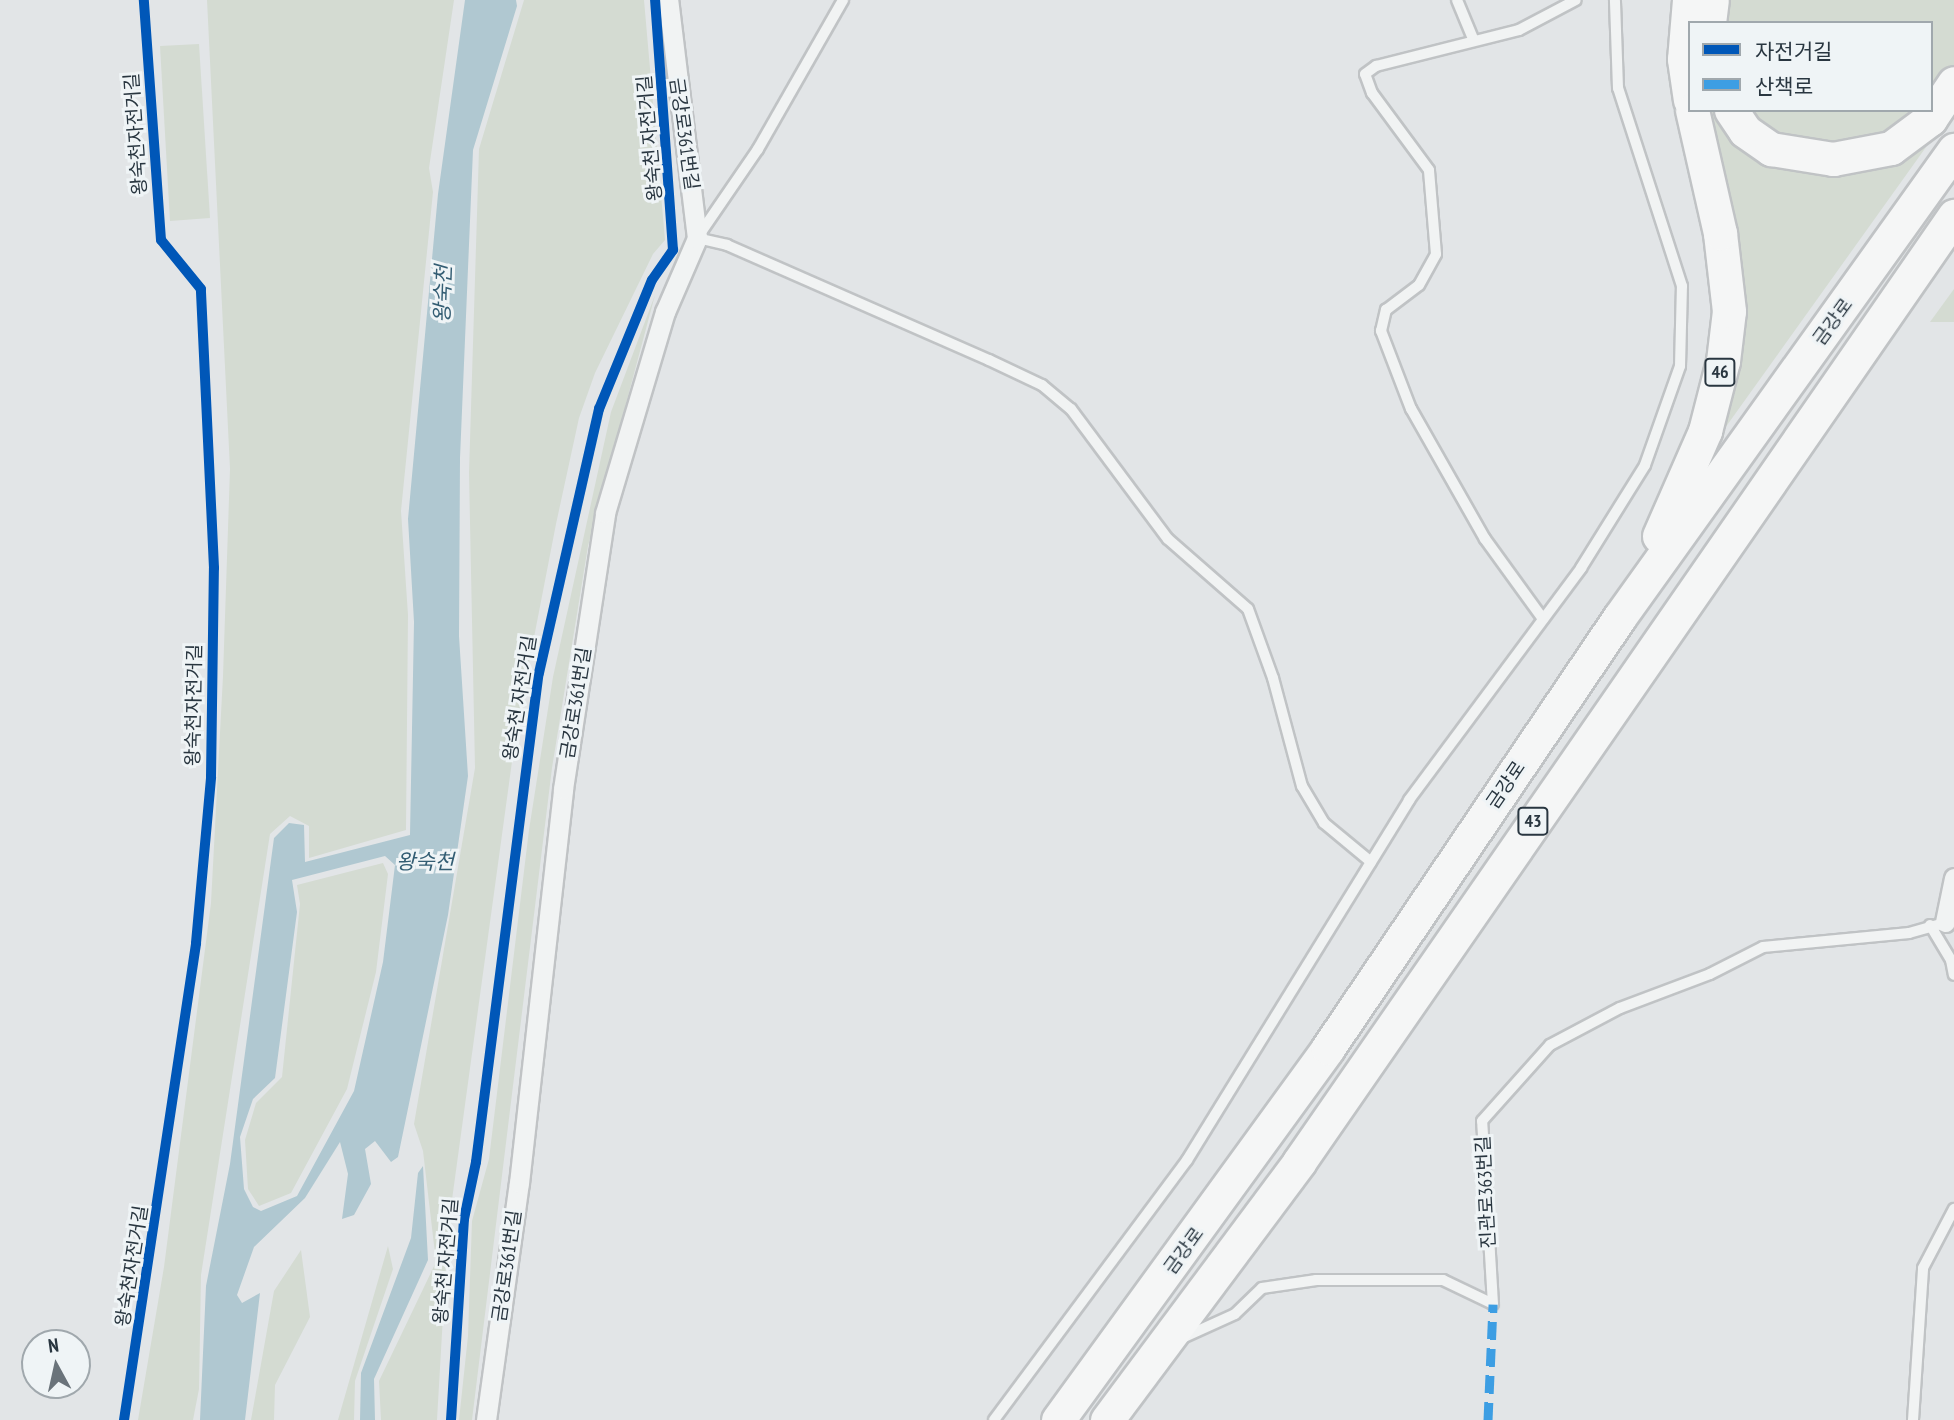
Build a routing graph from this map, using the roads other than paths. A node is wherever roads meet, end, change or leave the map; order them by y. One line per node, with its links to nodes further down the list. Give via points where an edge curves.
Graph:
1 (668, 0): 16 (street, 금강로361번길)
2 (843, 0): 16 (lane, via 758,149)
3 (1457, 0): 9 (lane)
4 (1576, 0): 9 (lane, via 1519,30)
5 (1615, 0): 18 (lane, via 1618,88 1682,286 1679,366 1645,465 1581,568)
6 (1689, 0): 11 (highway, via 1684,59)
7 (1712, 0): 8 (highway)
8 (1709, 21)
9 (1474, 41): 18 (lane, via 1376,66 1365,74 1372,93 1429,170 1436,254 1419,285 1386,310 1381,331 1411,409 1485,540)
10 (1954, 83): 13 (highway, via 1930,120 1891,148 1833,159 1771,149 1745,131)
11 (1688, 86)
12 (1692, 112): 17 (highway, 46, via 1720,233 1728,311 1723,361 1705,431)
13 (1732, 112)
14 (1954, 150): 17 (highway, 금강로 / 43)
15 (1954, 216): 24 (highway, 금강로 / 43, via 1298,1162)
16 (697, 238): 19 (lane, via 727,245 989,360 1042,385 1071,409 1168,539 1248,609 1273,678 1302,786 1324,822); 25 (street, 금강로361번길, via 665,312 605,513 563,789 519,1183)
17 (1619, 618): 27 (highway, 금강로 / 43, via 1328,1048)
18 (1543, 619): 19 (lane, via 1409,800)
19 (1371, 862): 26 (lane, via 1187,1160)
20 (1954, 878): 21 (street)
21 (1943, 922): 22 (lane); 24 (lane, 진관로363번길, via 1909,933 1763,947 1710,974 1620,1008 1550,1045 1482,1121 1493,1304 1443,1280 1316,1280 1262,1288 1234,1314)
22 (1954, 975)
23 (1954, 1209): 29 (lane, via 1923,1268)
24 (1154, 1351): 28 (highway, 금강로 / 43)
25 (486, 1420)
26 (994, 1420)
27 (1058, 1420)
28 (1107, 1420)
29 (1913, 1420)

